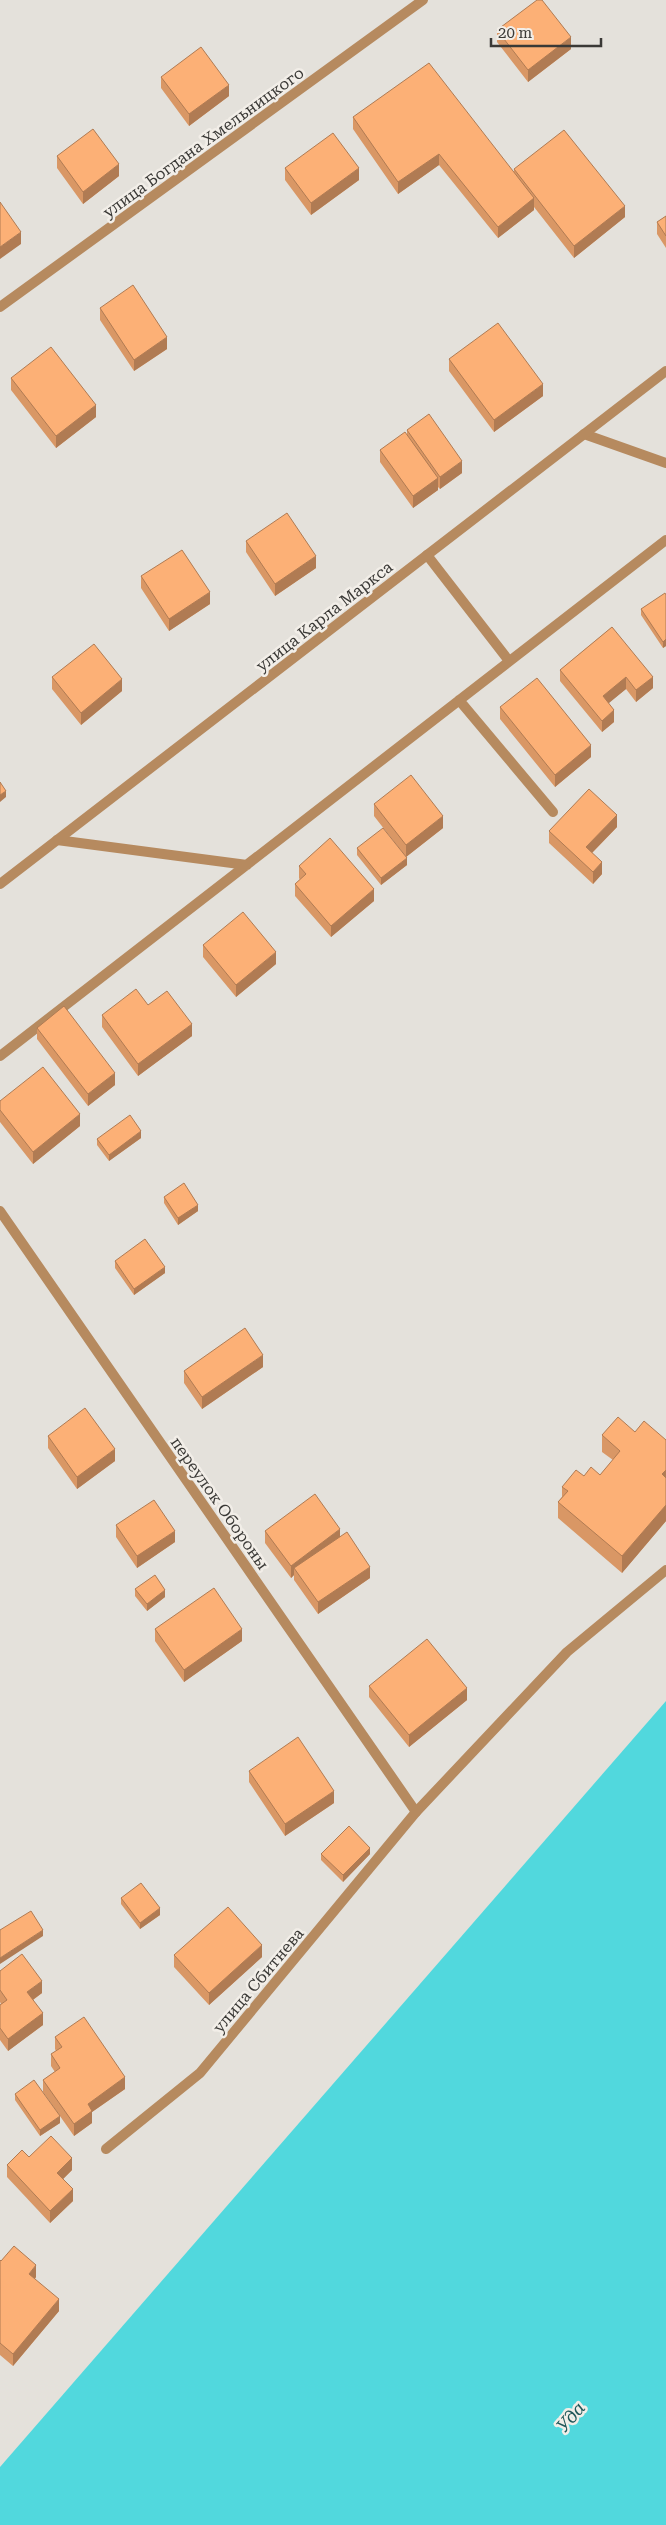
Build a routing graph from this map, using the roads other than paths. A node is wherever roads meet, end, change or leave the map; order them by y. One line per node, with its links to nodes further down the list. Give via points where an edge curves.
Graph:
1 (423, 0): 2 (street, улица Богдана Хмельницкого)
2 (0, 307)
3 (666, 371): 4 (street, улица Карла Маркса)
4 (584, 434): 5 (street); 7 (street, улица Карла Маркса)
5 (666, 463)
6 (666, 540): 8 (street)
7 (426, 555): 8 (street); 11 (street, улица Карла Маркса)
8 (509, 662): 9 (street)
9 (459, 700): 10 (street); 12 (street)
10 (553, 812)
11 (57, 840): 12 (street); 13 (street, улица Карла Маркса)
12 (247, 865): 14 (street)
13 (0, 884)
14 (0, 1056)
15 (0, 1211): 17 (street, переулок Обороны)
16 (666, 1570): 17 (street, улица Сбитнева, via 567,1652)
17 (416, 1812): 18 (street, улица Сбитнева, via 200,2073)
18 (106, 2149)

